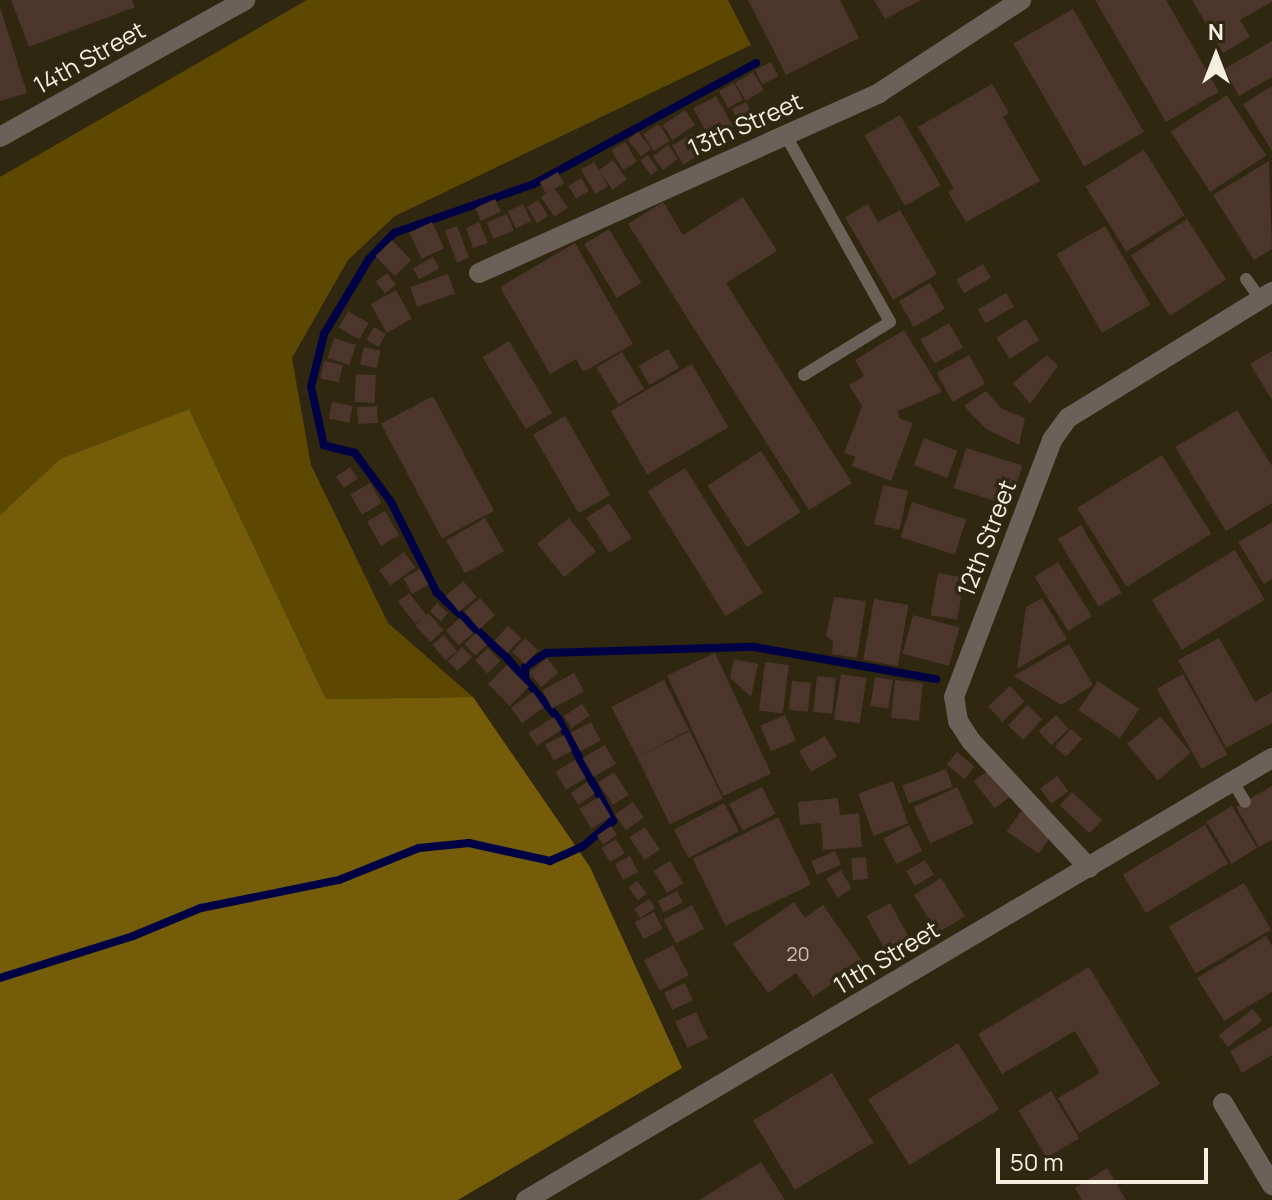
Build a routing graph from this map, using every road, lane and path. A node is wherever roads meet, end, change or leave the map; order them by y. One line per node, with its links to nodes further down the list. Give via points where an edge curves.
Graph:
1 (245, 0): 4 (street, 14th Street)
2 (1021, 0): 3 (street, 13th Street, via 879,93)
3 (785, 134): 5 (street, 13th Street); 8 (lane, via 890,322)
4 (0, 137)
5 (479, 273)
6 (1246, 279): 7 (lane)
7 (1266, 295): 12 (street, 12th Street, via 1068,418 1052,440 954,697 958,721 971,741)
8 (804, 375)
9 (1272, 758): 10 (street, 11th Street)
10 (1233, 782): 11 (lane); 12 (street, 11th Street)
11 (1245, 802)
12 (1089, 868): 15 (street, 11th Street)
13 (1223, 1103): 14 (street)
14 (1272, 1185)
15 (526, 1200)

